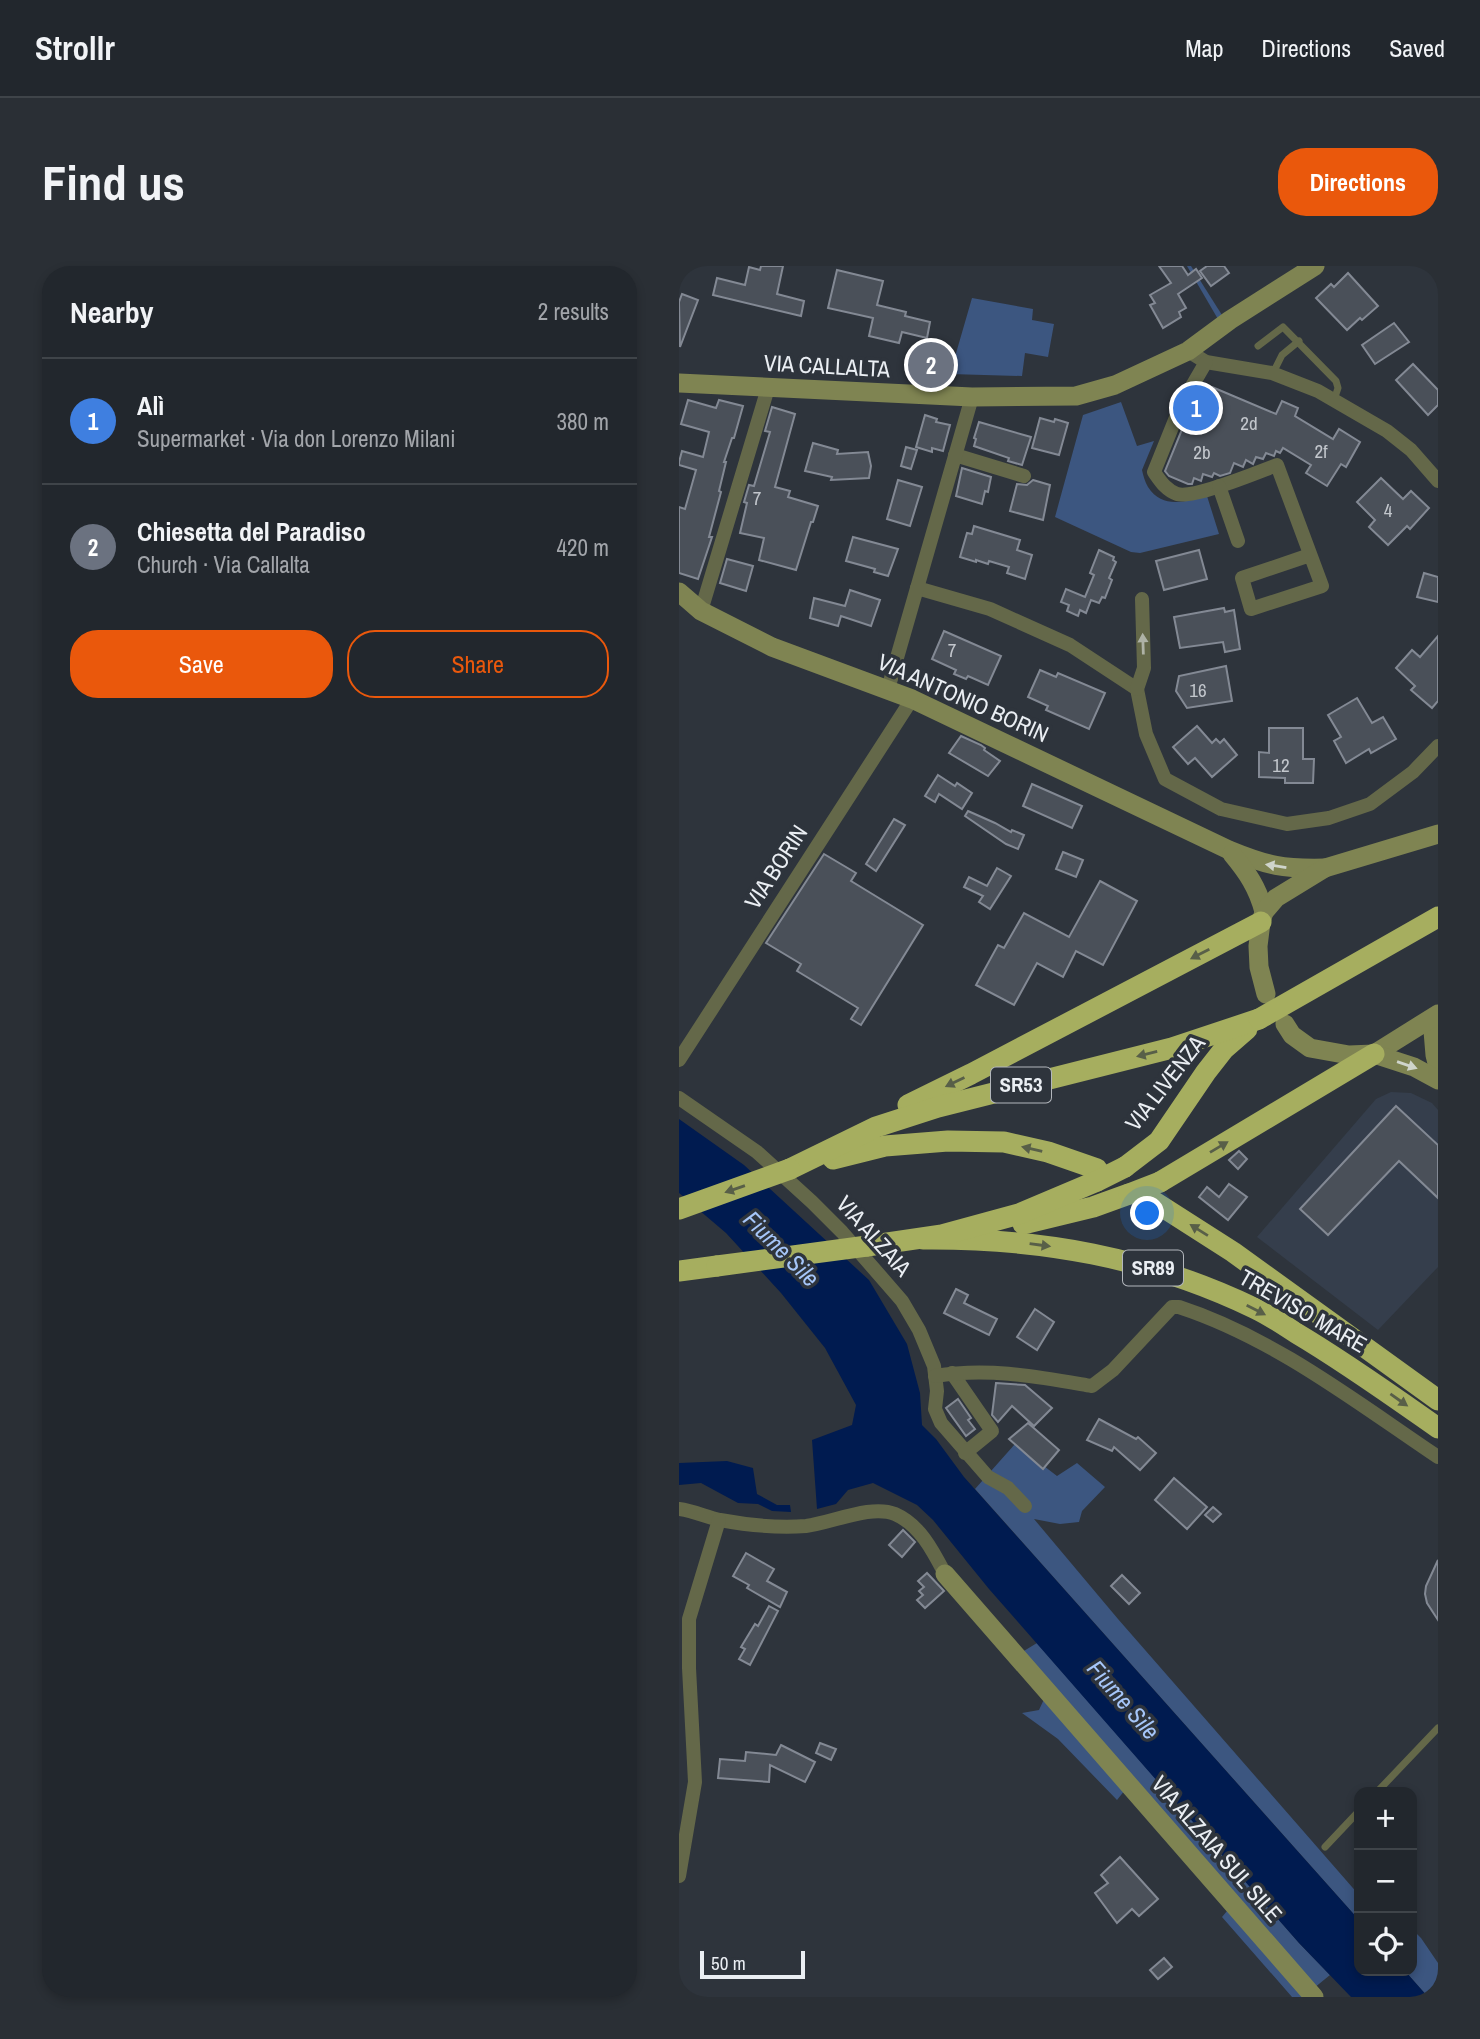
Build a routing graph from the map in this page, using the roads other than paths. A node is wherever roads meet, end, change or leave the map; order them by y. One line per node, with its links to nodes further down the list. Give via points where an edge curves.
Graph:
1 (1315, 266): 4 (main road, VIA CALLALTA)
2 (1299, 341): 3 (lane, via 1283,327); 6 (lane, via 1282,355); 10 (lane, via 1336,381)
3 (1258, 346)
4 (1188, 351): 5 (street); 9 (main road, VIA CALLALTA, via 1115,385 1076,396)
5 (1206, 362): 6 (street); 14 (street, via 1181,405 1154,472 1164,487 1180,495)
6 (1272, 373): 10 (street)
7 (679, 383): 8 (main road, VIA CALLALTA)
8 (768, 388): 9 (main road, VIA CALLALTA); 20 (street)
9 (972, 397): 11 (street)
10 (1334, 400): 13 (street, via 1387,431)
11 (955, 454): 12 (street); 17 (street)
12 (1024, 475)
13 (1438, 481)
14 (1219, 486): 15 (street); 16 (street, via 1277,465)
15 (1238, 541)
16 (1310, 555): 16 (street, via 1322,586 1251,609 1242,578)
17 (917, 588): 21 (street); 22 (street, via 990,609 1070,645)
18 (679, 592): 20 (main road, VIA ANTONIO BORIN)
19 (1142, 599): 22 (street, one-way to 19, via 1144,668)
20 (701, 611): 21 (main road, VIA ANTONIO BORIN, via 772,647)
21 (888, 689): 23 (main road, VIA ANTONIO BORIN)
22 (1137, 689): 24 (street, via 1146,734 1165,779 1221,809 1287,824 1329,818 1370,804 1413,772)
23 (912, 699): 26 (main road, VIA ANTONIO BORIN); 35 (street, VIA BORIN)
24 (1438, 746)
25 (1438, 834): 27 (main road)
26 (1229, 850): 27 (main road, VIA ANTONIO BORIN, one-way to 26, via 1282,868); 28 (main road, VIA ANTONIO BORIN, via 1254,882)
27 (1325, 867): 28 (main road, via 1276,898)
28 (1263, 917): 30 (main road, via 1258,946); 39 (highway, one-way to 39, via 886,1116)
29 (1438, 917): 32 (highway, SR53, bridge)
30 (1266, 994)
31 (1435, 1017): 34 (main road); 36 (main road)
32 (1259, 1019): 39 (highway, VIA LIVENZA / SR53, one-way to 39, via 1172,1048); 41 (highway, VIA LIVENZA / SR53, bridge, via 1224,1049 1159,1141 1125,1167)
33 (1285, 1024): 34 (main road, via 1310,1048)
34 (1374, 1054): 37 (main road, one-way to 37, via 1414,1066); 42 (highway, one-way to 34)
35 (679, 1060)
36 (1438, 1067)
37 (1438, 1080)
38 (679, 1098): 48 (street, VIA ALZAIA, via 757,1152 842,1232 902,1301 919,1329)
39 (876, 1127): 40 (highway, VIA LIVENZA / SR53)
40 (790, 1169): 41 (highway, one-way to 40, via 1048,1153 1004,1142 885,1146); 43 (highway, VIA LIVENZA / SR53, one-way to 43, bridge)
41 (1097, 1175): 45 (highway, VIA LIVENZA / SR53, via 1019,1214)
42 (1145, 1191): 44 (highway); 49 (highway, TREVISO MARE / SR89, one-way to 42)
43 (679, 1209)
44 (953, 1238): 45 (highway, TREVISO MARE / SR89); 50 (highway, TREVISO MARE / SR89, one-way to 50, via 1087,1251 1194,1282 1267,1315)
45 (923, 1239): 46 (highway, VIA LIVENZA / SR53, bridge)
46 (679, 1271)
47 (951, 1373): 48 (street); 51 (street, via 992,1431); 52 (street, via 1023,1374 1092,1386 1113,1370 1171,1307 1179,1307 1243,1333 1304,1367)
48 (936, 1376): 51 (street, VIA ALZAIA, via 935,1409)
49 (1438, 1400)
50 (1438, 1428)
51 (965, 1453): 53 (street, VIA ALZAIA)
52 (1438, 1457)
53 (1025, 1506)
54 (679, 1510): 55 (street)
55 (719, 1520): 56 (street, via 806,1525 876,1511 892,1513 908,1521 927,1542); 61 (street, via 689,1619 695,1775)
56 (945, 1574): 62 (main road, VIA ALZAIA SUL SILE)
57 (1438, 1728): 58 (lane)
58 (1382, 1787)
59 (1354, 1816): 60 (lane)
60 (1325, 1847)
61 (679, 1877)
62 (1314, 1997)

